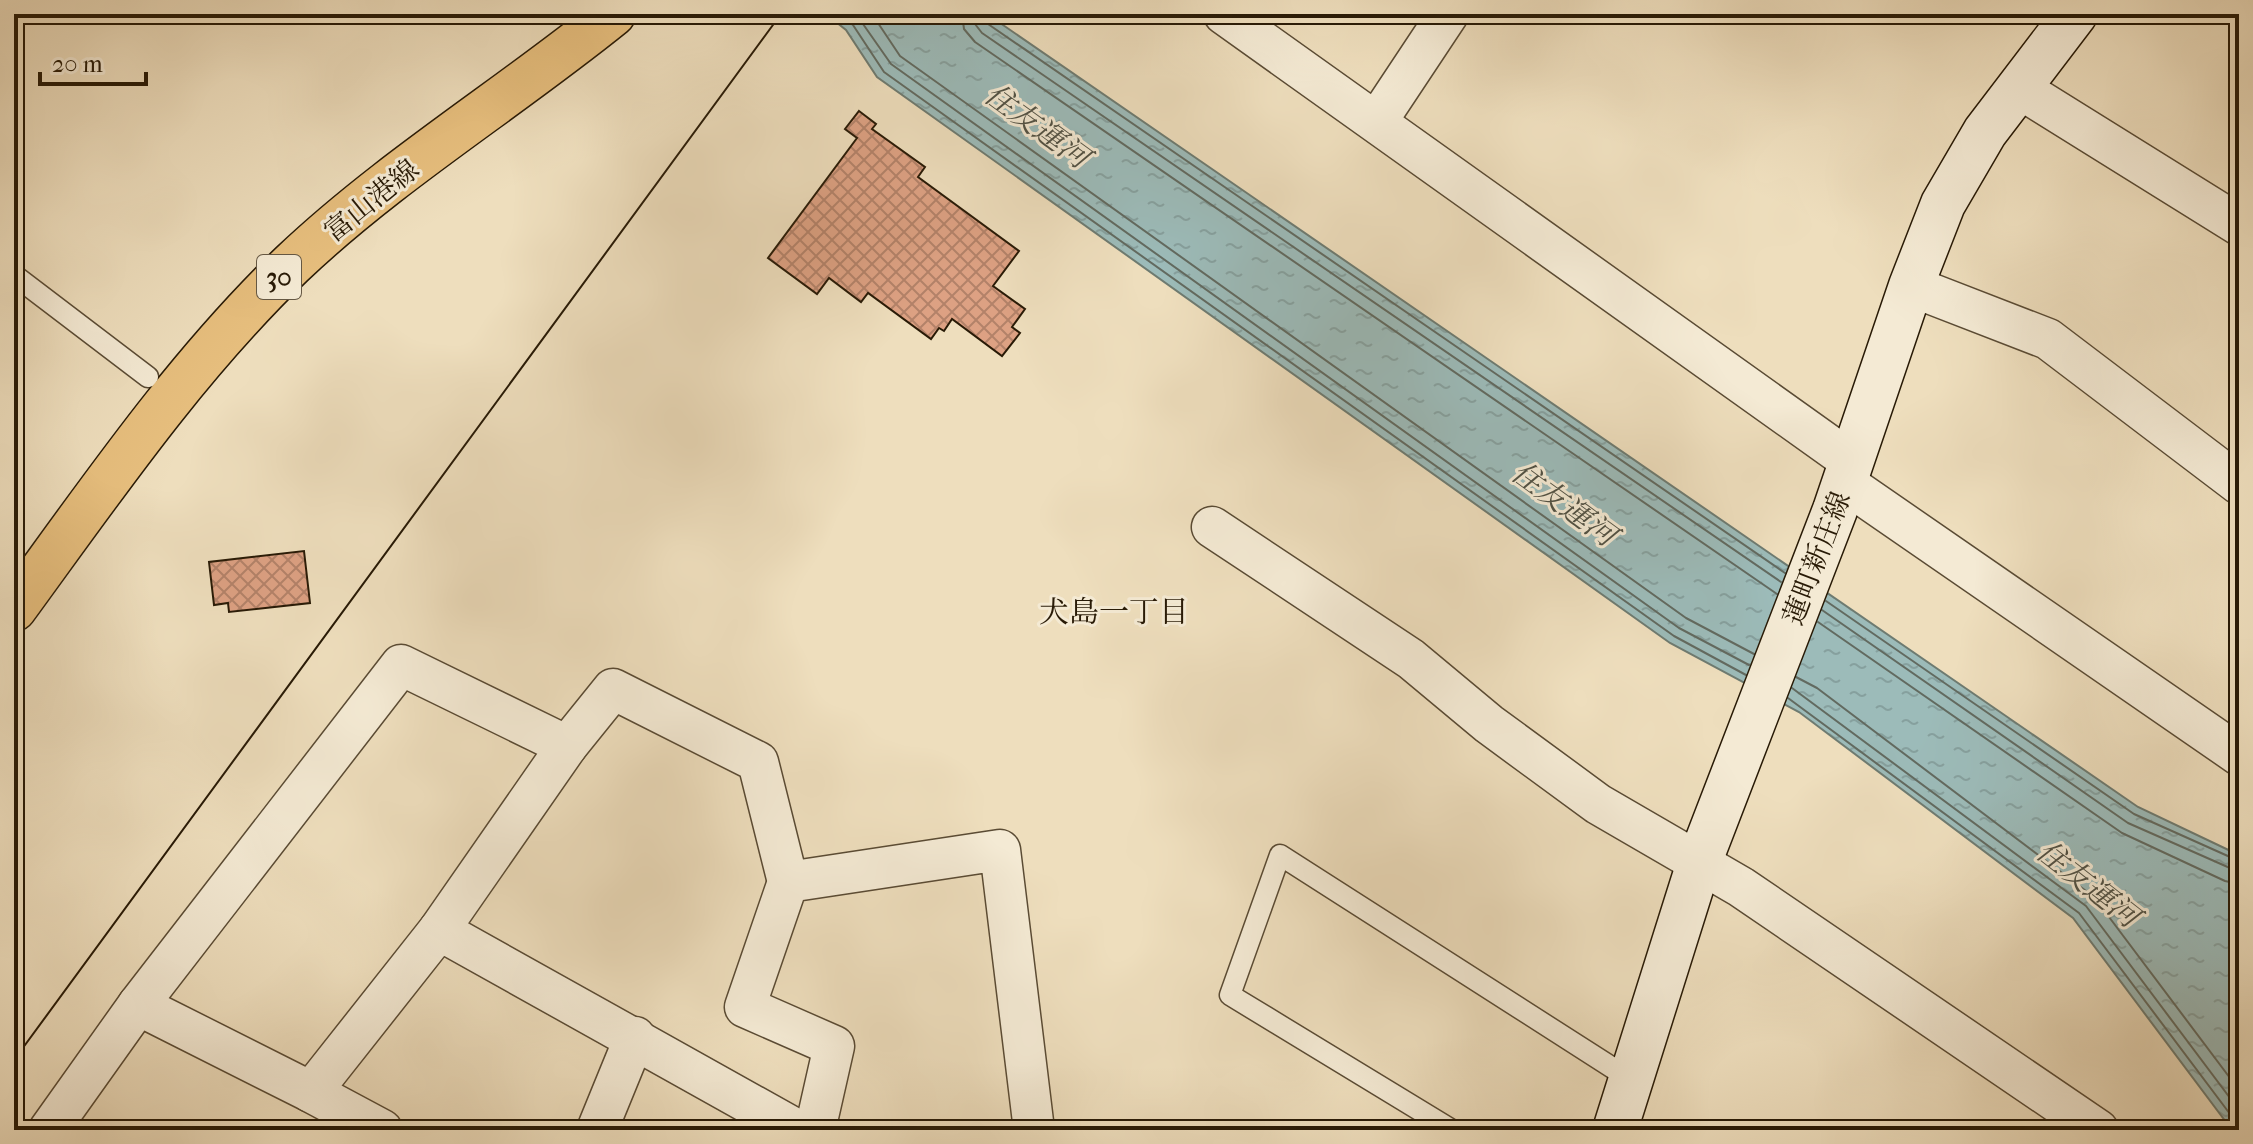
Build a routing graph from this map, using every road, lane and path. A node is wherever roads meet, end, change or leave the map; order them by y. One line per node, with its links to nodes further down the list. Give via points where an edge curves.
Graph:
1 (613, 14): 14 (main road, 富山港線 / 30, via 379,191 293,264 154,417)
2 (1224, 14): 6 (street)
3 (1448, 14): 6 (street)
4 (2075, 14): 5 (main road, 蓮町新庄線)
5 (2019, 88): 7 (street); 9 (main road, 蓮町新庄線, via 1985,132 1943,204)
6 (1377, 121): 12 (street)
7 (2239, 225)
8 (14, 275): 10 (lane)
9 (1911, 286): 11 (street, via 2048,339); 12 (main road, 蓮町新庄線)
10 (148, 377)
11 (2239, 484)
12 (1844, 485): 16 (street); 17 (main road, 蓮町新庄線)
13 (1212, 527): 17 (street, via 1411,659 1598,804)
14 (14, 609)
15 (567, 746): 18 (street, via 613,689 758,762); 19 (street); 20 (street, via 401,665)
16 (2239, 755)
17 (1699, 863): 22 (main road, 蓮町新庄線); 32 (street)
18 (788, 882): 28 (street, via 745,1007 834,1046); 29 (street, via 1000,850)
19 (439, 930): 21 (street); 23 (street)
20 (138, 1005): 23 (street); 24 (street)
21 (635, 1037): 26 (street); 27 (street)
22 (1630, 1079): 30 (lane, via 1280,855 1230,995); 31 (main road, 蓮町新庄線)
23 (311, 1092): 25 (street)
24 (49, 1130)
25 (382, 1130)
26 (597, 1130)
27 (797, 1130)
28 (815, 1130)
29 (1034, 1130)
30 (1452, 1130)
31 (1615, 1130)
32 (2098, 1130)

